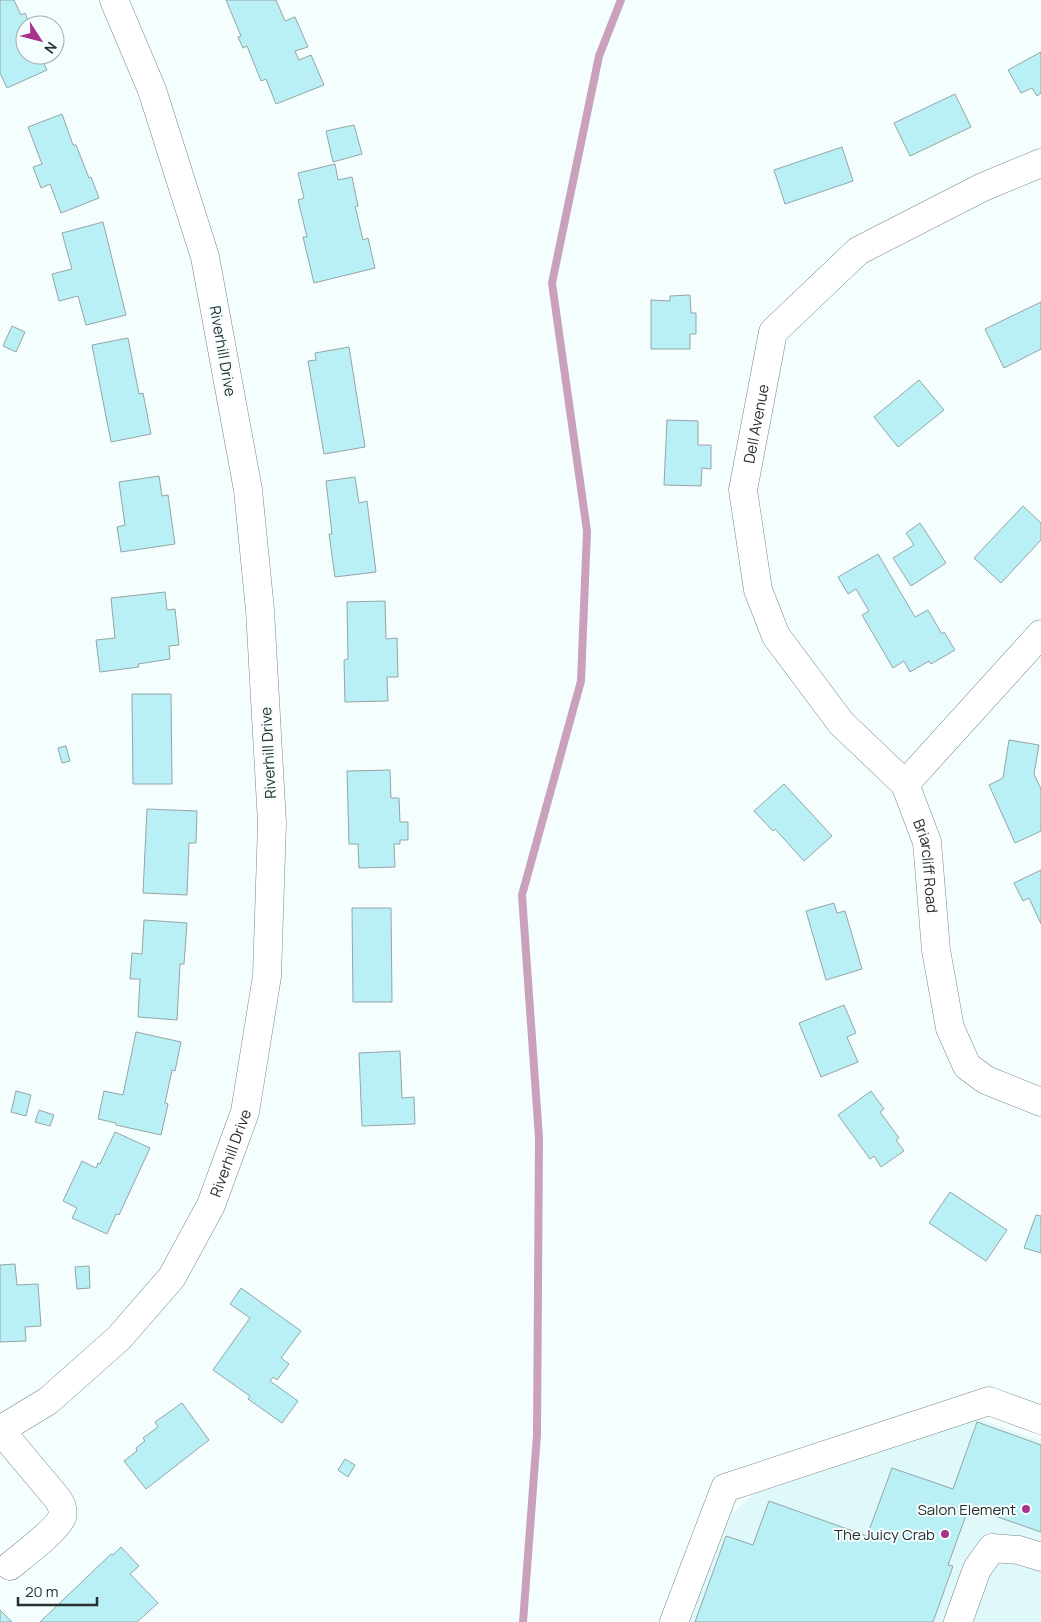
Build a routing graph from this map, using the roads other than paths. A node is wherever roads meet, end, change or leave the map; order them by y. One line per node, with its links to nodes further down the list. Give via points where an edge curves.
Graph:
1 (114, 0): 7 (street, Riverhill Drive, via 152,90 205,257 248,490 260,610 272,823 267,976 245,1112 211,1205 172,1277 112,1344 48,1401)
2 (1041, 163): 4 (street, Dell Avenue, via 983,187 858,251 773,332 743,490 758,590 776,636 841,723)
3 (1041, 634): 4 (street)
4 (905, 784): 5 (street, Briarcliff Road, via 927,842 936,950 950,1028 967,1066 986,1080)
5 (1041, 1102)
6 (1041, 1420): 10 (street, via 989,1401 726,1488)
7 (0, 1430): 9 (street, via 63,1508 62,1517 55,1527)
8 (1041, 1557): 11 (street, via 1019,1550 992,1548 977,1569)
9 (10, 1566)
10 (674, 1622)
11 (958, 1622)

